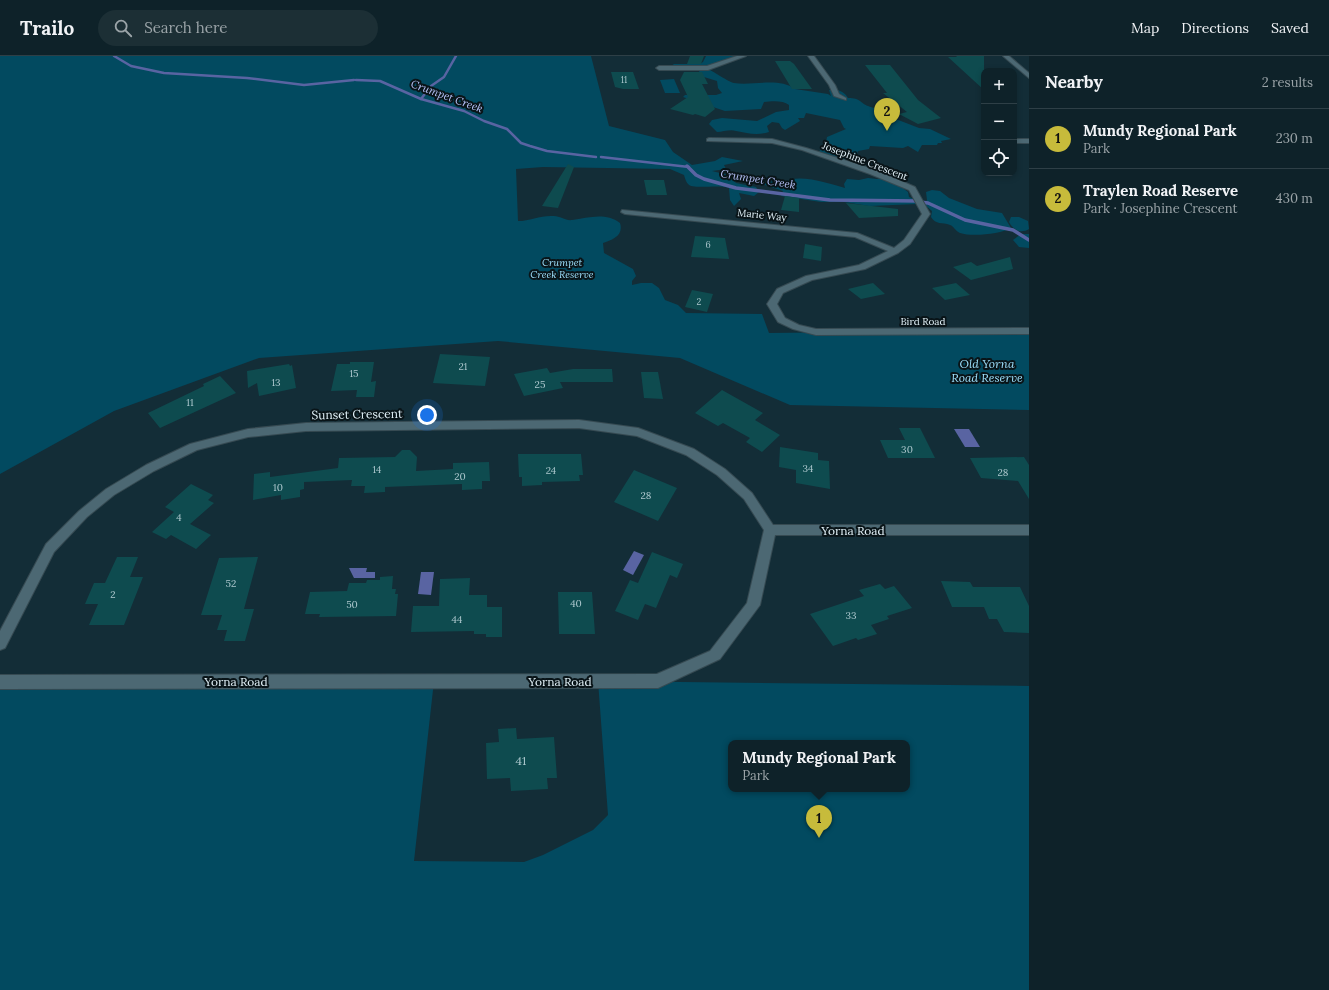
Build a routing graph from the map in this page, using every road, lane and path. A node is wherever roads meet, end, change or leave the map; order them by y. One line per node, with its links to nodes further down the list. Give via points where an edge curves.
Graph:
1 (743, 56): 4 (street, via 708,68)
2 (811, 56): 6 (street, via 832,85 836,95)
3 (1006, 56): 5 (street)
4 (659, 68)
5 (1029, 76)
6 (844, 99)
7 (709, 140): 11 (street, Josephine Crescent, via 772,141 873,172 912,189 926,214 908,242)
8 (1017, 141): 9 (street)
9 (1029, 141)
10 (625, 212): 11 (street, Marie Way, via 857,235)
11 (895, 251): 13 (street, Josephine Crescent, via 862,268 809,278 780,291 772,304 781,320)
12 (1029, 331): 13 (street, Bird Road)
13 (816, 332)
14 (770, 530): 15 (street, Yorna Road); 16 (street, Sunset Crescent, via 748,496 721,472 690,452 638,432 580,424 306,427 248,433 194,447 150,468 110,492 83,514 50,548); 17 (street, Yorna Road, via 753,605 715,655 658,681)
15 (1029, 530)
16 (0, 644)
17 (0, 682)

